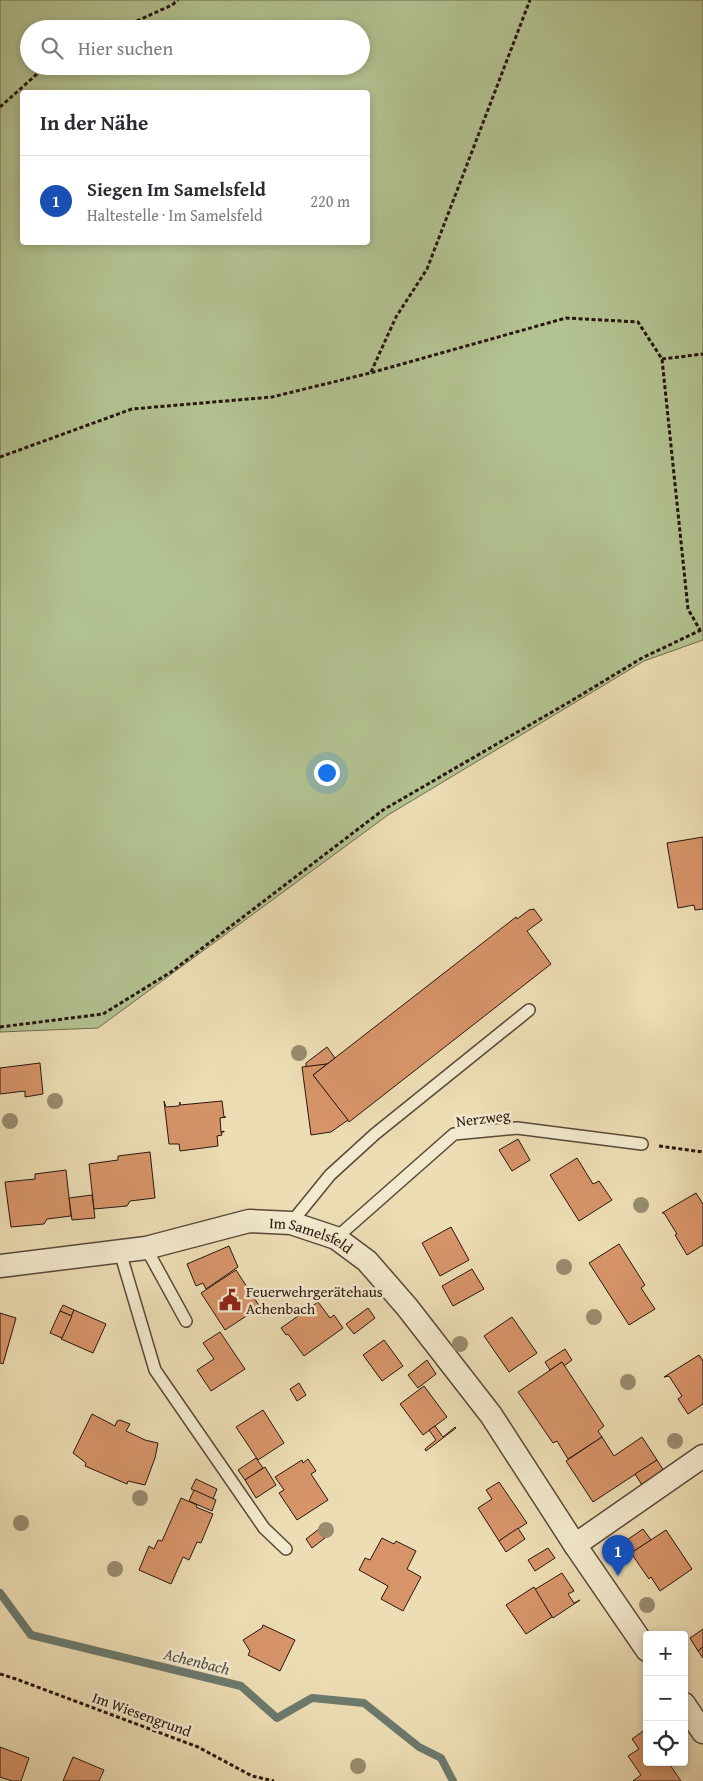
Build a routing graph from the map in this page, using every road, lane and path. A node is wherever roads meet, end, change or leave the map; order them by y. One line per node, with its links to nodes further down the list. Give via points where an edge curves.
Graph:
1 (178, 0): 3 (path)
2 (530, 0): 8 (path, via 427,269 396,317)
3 (138, 20)
4 (36, 75): 5 (path)
5 (0, 107)
6 (703, 354): 7 (path)
7 (662, 359): 8 (path, via 638,322 566,318); 10 (path, via 688,609)
8 (370, 373): 9 (path, via 272,397 132,409)
9 (0, 456)
10 (702, 630): 12 (path, via 642,658 383,810 171,972 103,1014)
11 (529, 1010): 15 (lane, via 375,1134 330,1175)
12 (0, 1027)
13 (642, 1144): 14 (path); 16 (lane, Nerzweg, via 517,1128 454,1134)
14 (703, 1152)
15 (291, 1223): 16 (street, Im Samelsfeld); 17 (street, Im Samelsfeld, via 249,1221)
16 (336, 1238): 22 (street, Im Samelsfeld, via 367,1261 407,1307 491,1415)
17 (146, 1248): 18 (street, Im Samelsfeld); 20 (lane)
18 (120, 1252): 19 (street, Im Samelsfeld); 23 (lane, via 155,1370 264,1528)
19 (0, 1266)
20 (186, 1321)
21 (703, 1456): 22 (street)
22 (575, 1545): 24 (street, Im Samelsfeld)
23 (286, 1549)
24 (643, 1644)
25 (0, 1674): 28 (path, Im Wiesengrund, via 198,1747 252,1776)
26 (688, 1710): 27 (street)
27 (703, 1732)
28 (274, 1781)

